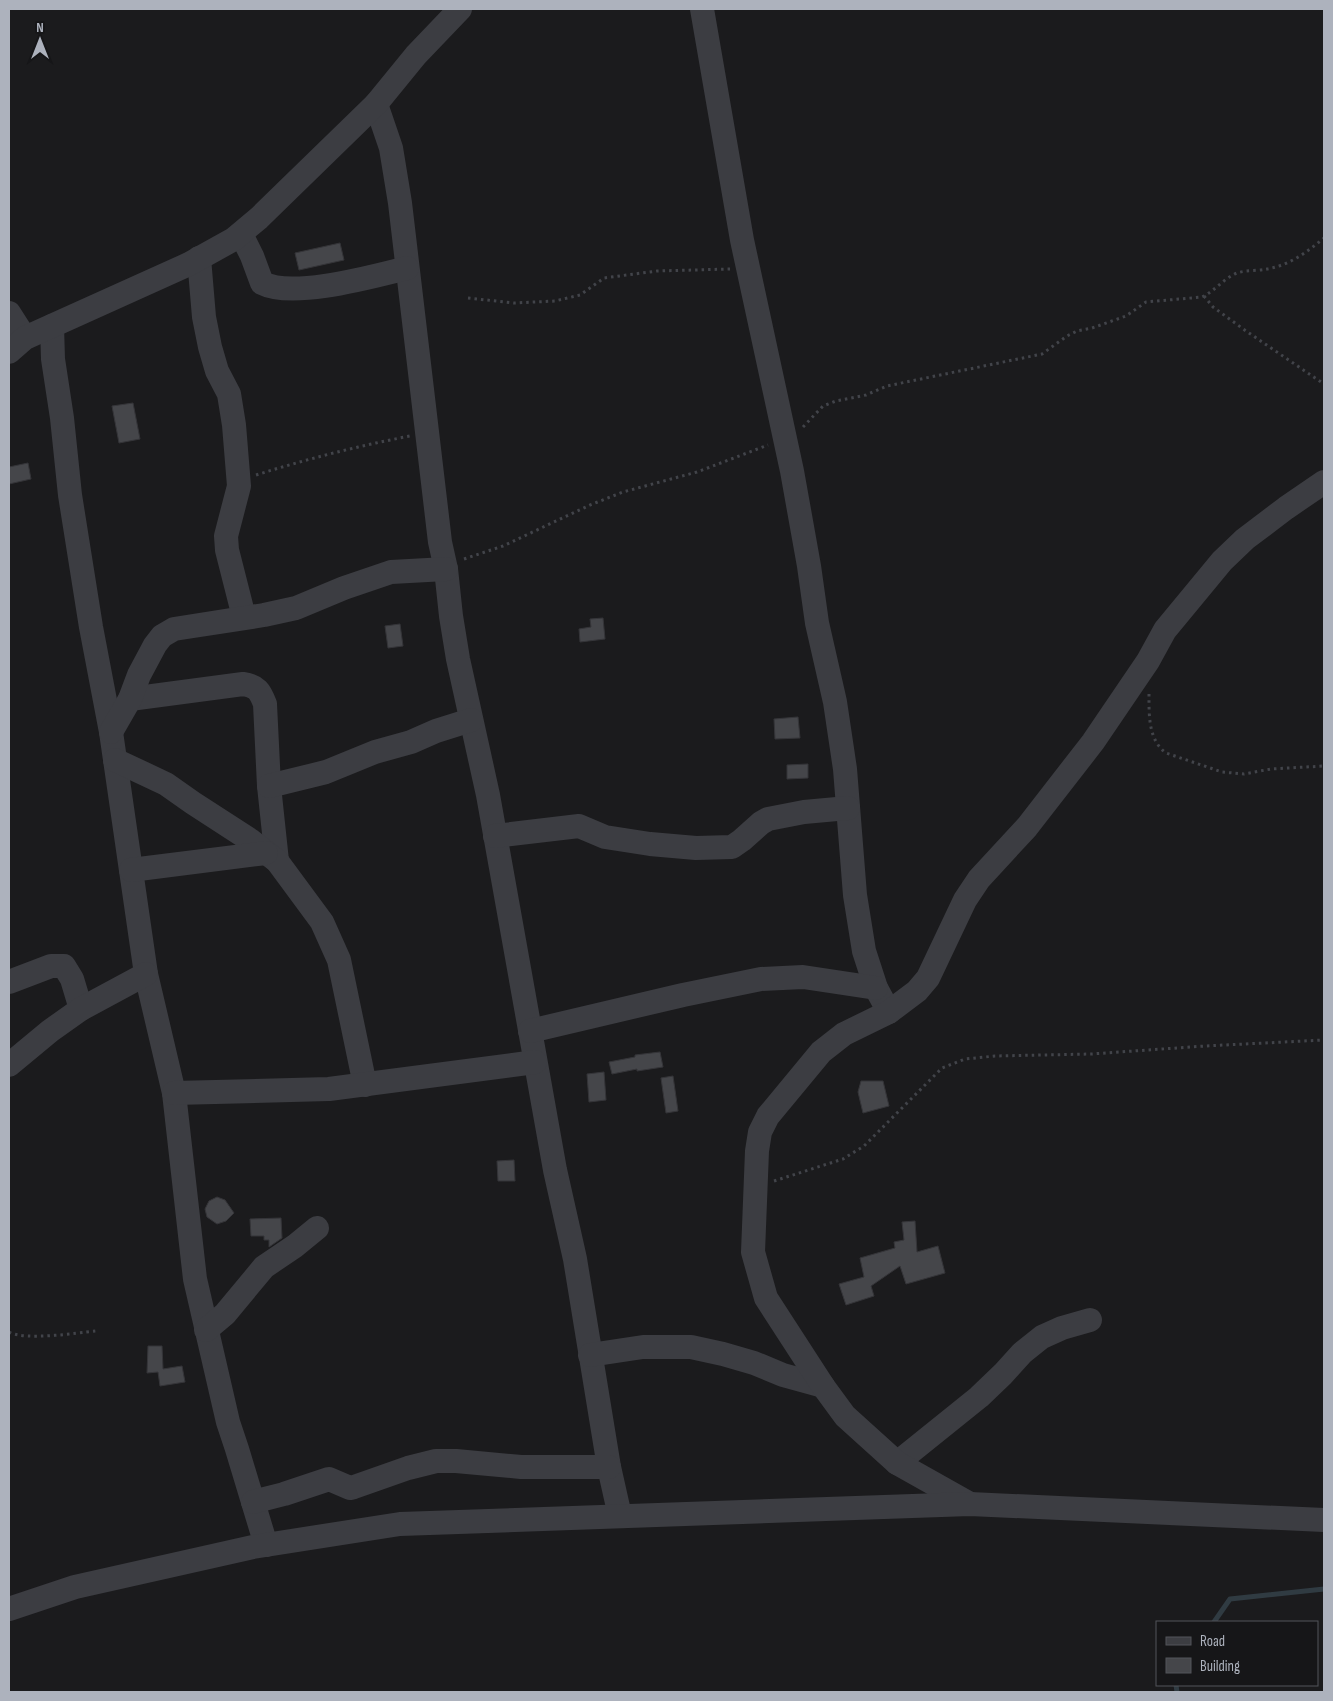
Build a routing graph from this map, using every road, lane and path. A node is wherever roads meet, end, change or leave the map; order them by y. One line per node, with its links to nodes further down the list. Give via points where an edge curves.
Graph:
1 (460, 9): 3 (street)
2 (702, 9): 8 (street)
3 (376, 104): 4 (street); 7 (street, via 391,148)
4 (241, 234): 6 (street); 7 (street, via 262,283 276,288 326,286)
5 (1324, 238): 9 (path, via 1295,260 1279,267 1240,272)
6 (199, 258): 12 (street); 18 (street, via 210,347 217,371 229,394)
7 (407, 268): 15 (street)
8 (748, 268): 10 (path, via 657,271 604,278 580,295 555,301 514,303); 16 (street)
9 (1204, 296): 14 (path, via 1213,307); 16 (path, via 1146,302 1126,316 1067,336 1042,354 887,386 866,395 830,403)
10 (468, 298)
11 (9, 313): 13 (street)
12 (52, 326): 13 (street); 24 (street, via 53,359 70,495 90,627)
13 (17, 345)
14 (1324, 384)
15 (428, 433): 18 (path, via 350,448 254,476); 19 (street, via 440,542)
16 (786, 441): 19 (path, via 696,472 623,492 502,546); 28 (street, via 810,566 817,623 835,702)
17 (1324, 482): 36 (street, via 1245,539 1195,592 1165,630 1093,742 1027,827 979,879 965,900 928,978)
18 (239, 484): 20 (street, via 226,536)
19 (446, 567): 20 (street, via 391,572 296,608); 23 (street, via 451,616)
20 (244, 618): 22 (street, via 174,629 162,636 139,675)
21 (1149, 690): 26 (path, via 1149,720 1154,739 1166,752 1222,772 1244,774)
22 (130, 699): 24 (street); 27 (street, via 243,684 254,686 264,704)
23 (471, 720): 27 (street, via 326,772); 29 (street)
24 (111, 732): 25 (street)
25 (115, 760): 30 (street, via 166,784); 31 (street)
26 (1324, 766)
27 (269, 786): 30 (street)
28 (848, 808): 29 (street, via 768,818 732,847 724,848 659,845 606,837 579,826); 34 (street, via 855,895 864,951)
29 (495, 836): 37 (street)
30 (272, 857): 31 (street); 41 (street, via 322,922 338,960)
31 (131, 870): 32 (street)
32 (146, 974): 35 (street); 42 (street)
33 (9, 982): 35 (street, via 50,966 64,966 72,979)
34 (876, 988): 36 (street); 37 (street, via 803,977 761,979)
35 (81, 1009): 40 (street)
36 (889, 1012): 43 (street, via 844,1034 821,1052 768,1116 760,1132)
37 (530, 1031): 39 (street)
38 (1324, 1040): 43 (path, via 965,1059 942,1068 864,1146 843,1159)
39 (536, 1062): 41 (street); 49 (street, via 575,1259)
40 (9, 1065)
41 (365, 1084): 42 (street, via 329,1090)
42 (174, 1093): 46 (street, via 195,1279)
43 (755, 1187): 50 (street, via 753,1252 766,1298)
44 (317, 1228): 46 (street, via 264,1267 225,1314)
45 (1090, 1320): 51 (street, via 1042,1337 979,1396)
46 (206, 1330): 53 (street, via 228,1422)
47 (96, 1331): 48 (path, via 42,1335 14,1335)
48 (9, 1332)
49 (590, 1355): 50 (street, via 643,1346 691,1347 754,1362 783,1375); 52 (street)
50 (823, 1386): 51 (street, via 845,1416)
51 (897, 1463): 54 (street)
52 (609, 1467): 53 (street, via 521,1467 436,1462 350,1488 329,1479); 55 (street)
53 (253, 1502): 57 (street)
54 (970, 1504): 55 (street); 56 (street)
55 (620, 1516): 57 (street, via 400,1524)
56 (1324, 1520)
57 (266, 1545): 58 (street, via 75,1587)
58 (9, 1609)

